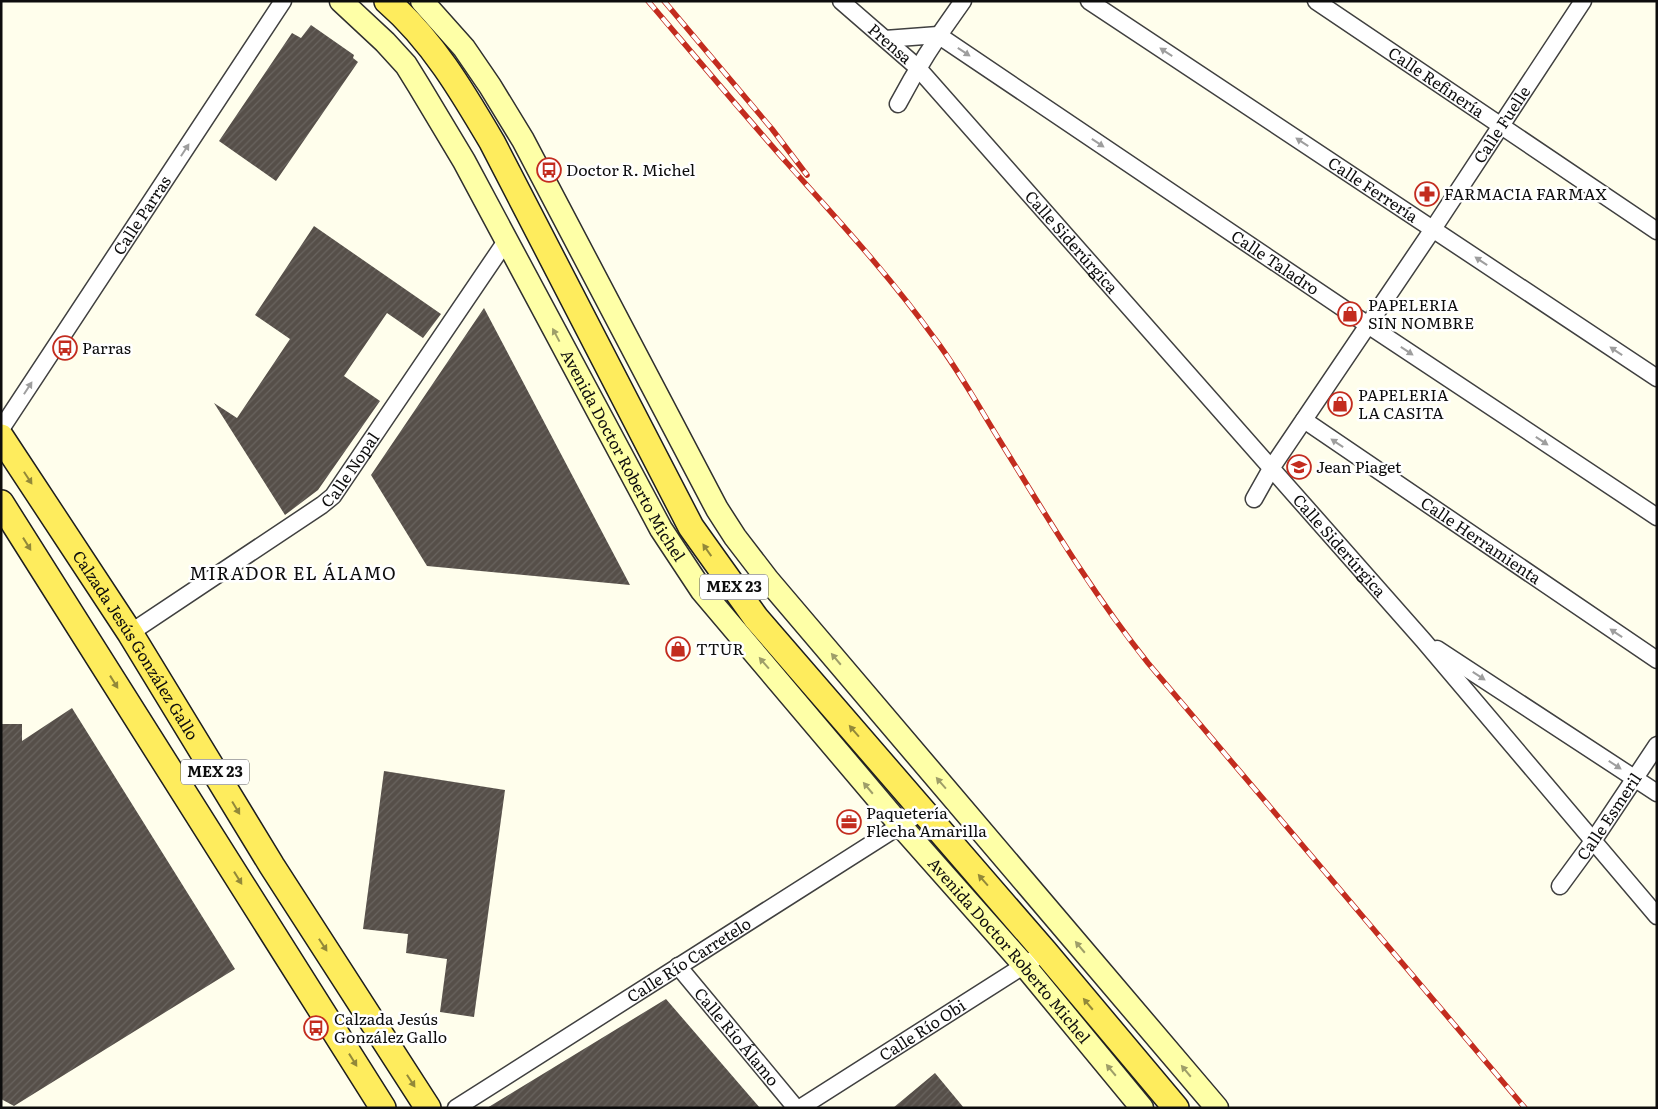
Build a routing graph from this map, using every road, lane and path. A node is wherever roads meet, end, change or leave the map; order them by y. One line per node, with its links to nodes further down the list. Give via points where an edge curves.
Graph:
1 (283, 1): 21 (street, Calle Parras, one-way to 1)
2 (341, 1): 17 (main road, Avenida Doctor Roberto Michel, via 406,65 464,160)
3 (387, 1): 33 (main road, Avenida Doctor Roberto Michel / MEX 23, one-way to 3, via 756,618 690,527 492,142 460,88 429,45)
4 (422, 1): 47 (main road, one-way to 4, via 768,580 735,537 714,503 523,140 464,48)
5 (840, 1): 11 (street, Prensa)
6 (963, 1): 10 (street)
7 (1089, 1): 15 (street, Calle Ferrería, one-way to 7)
8 (1316, 1): 14 (street, Calle Refinería)
9 (1583, 1): 14 (street, Calle Fuelle)
10 (938, 35): 11 (street); 12 (street); 18 (street, Calle Taladro, one-way to 18)
11 (885, 39): 12 (street, Prensa)
12 (918, 67): 13 (street); 23 (street, Calle Siderúrgica)
13 (898, 104)
14 (1501, 125): 15 (street, Calle Fuelle); 16 (street, Calle Refinería)
15 (1433, 229): 18 (street, Calle Fuelle); 19 (street, Calle Ferrería, one-way to 15)
16 (1657, 231)
17 (506, 241): 27 (street, Calle Nopal, via 333,496); 34 (main road, Avenida Doctor Roberto Michel, one-way to 17, via 702,591 682,562 661,529)
18 (1368, 325): 20 (street, Calle Fuelle); 26 (street, Calle Taladro, one-way to 26)
19 (1657, 378)
20 (1304, 420): 23 (street, Calle Fuelle); 29 (street, Calle Herramienta, one-way to 20)
21 (1, 429)
22 (1, 437): 27 (main road, Calzada Jesús González Gallo / MEX 23, one-way to 27)
23 (1272, 467): 24 (street, Calle Fuelle); 28 (street, Calle Siderúrgica)
24 (1254, 499)
25 (1, 503): 41 (main road, MEX 23, one-way to 41)
26 (1657, 518)
27 (130, 633): 42 (main road, Calzada Jesús González Gallo / MEX 23, one-way to 42, via 272,866)
28 (1423, 640): 31 (street, one-way to 31); 35 (street, Calle Siderúrgica)
29 (1657, 660)
30 (1657, 745): 31 (street, Calle Esmeril)
31 (1635, 778): 32 (street); 35 (street, Calle Esmeril)
32 (1657, 793)
33 (923, 810): 34 (street, Calle Río Carretelo); 38 (main road, Avenida Doctor Roberto Michel / MEX 23, one-way to 33)
34 (900, 825): 39 (street, Calle Río Carretelo); 40 (main road, Avenida Doctor Roberto Michel)
35 (1593, 841): 36 (street, Calle Esmeril); 37 (street, Calle Siderúrgica)
36 (1560, 886)
37 (1657, 916)
38 (1045, 952): 40 (street, Calle Río Obi); 46 (main road, Avenida Doctor Roberto Michel / MEX 23, one-way to 38)
39 (678, 966): 43 (street, Calle Río Carretelo); 44 (street, Calle Río Álamo)
40 (1024, 966): 44 (street, Calle Río Obi); 45 (main road, Avenida Doctor Roberto Michel, one-way to 40)
41 (383, 1108)
42 (428, 1108)
43 (456, 1108)
44 (798, 1108)
45 (1142, 1108)
46 (1176, 1108)
47 (1217, 1108)

